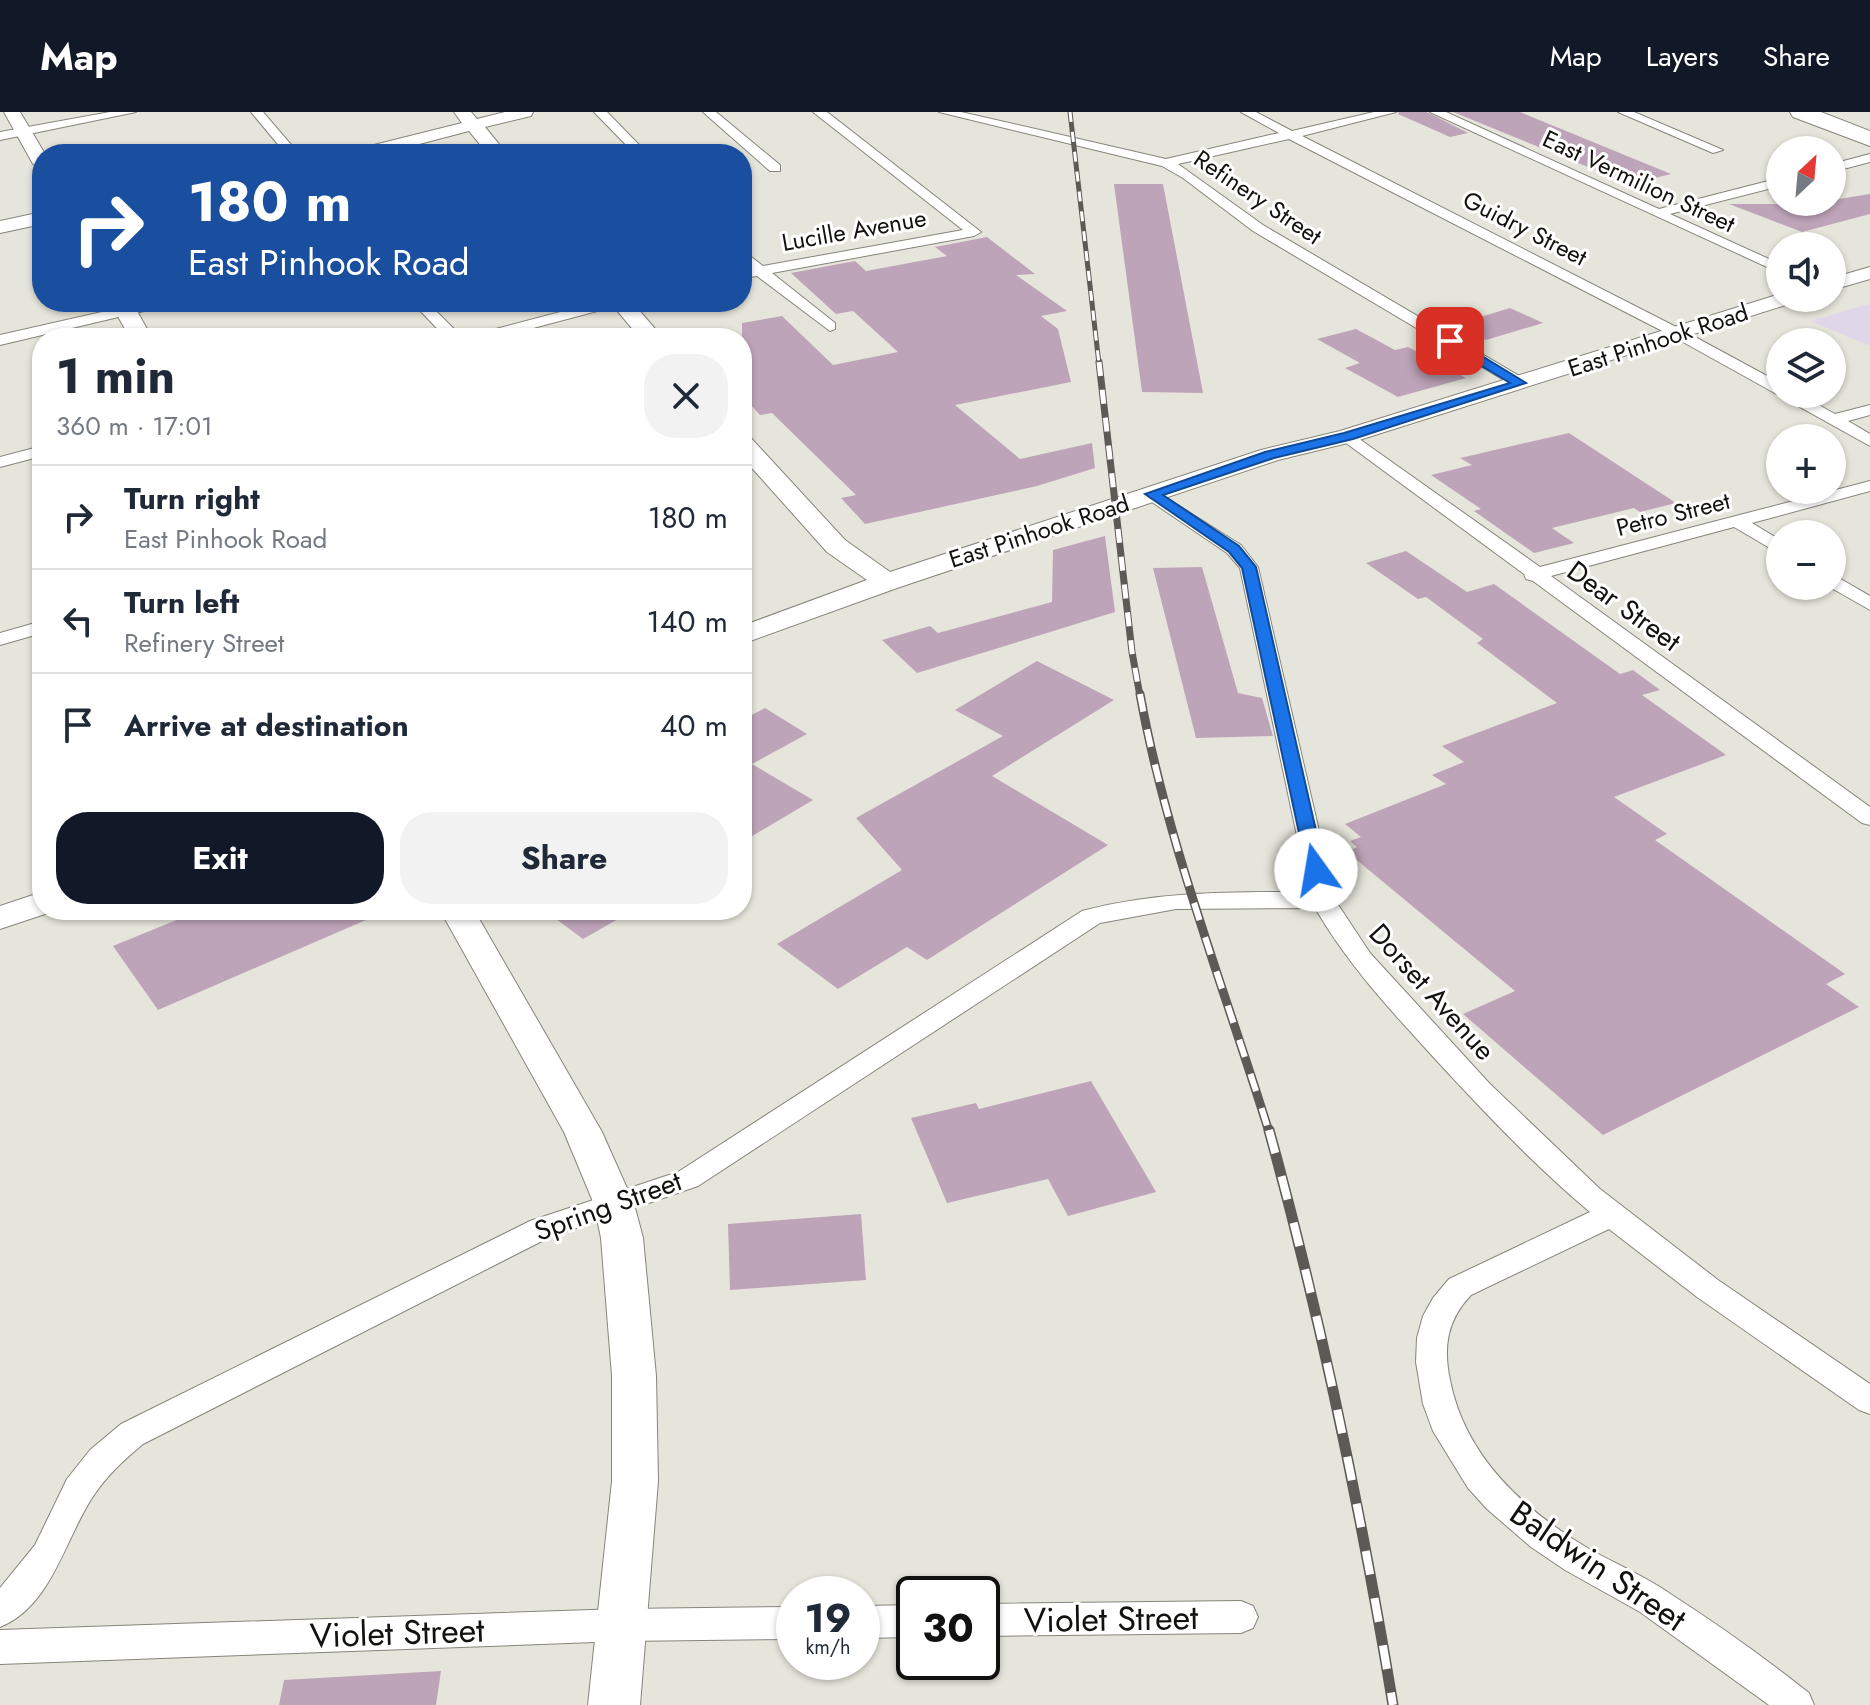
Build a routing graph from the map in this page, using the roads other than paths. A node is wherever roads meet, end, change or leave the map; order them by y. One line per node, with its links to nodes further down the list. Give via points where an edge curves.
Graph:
1 (12, 112): 17 (street)
2 (130, 112): 17 (street)
3 (257, 112): 21 (street)
4 (525, 112): 15 (street)
5 (600, 112): 24 (street)
6 (709, 112): 25 (street)
7 (819, 112): 39 (street, Lucille Avenue, via 974,232)
8 (945, 112): 16 (street, Refinery Street)
9 (1026, 112): 16 (street, via 1028,121)
10 (1247, 112): 18 (street, Guidry Street)
11 (1390, 112): 18 (street)
12 (1436, 112): 34 (street, East Vermilion Street)
13 (1624, 112): 28 (street)
14 (1801, 112): 20 (highway)
15 (468, 119): 22 (street); 23 (street)
16 (1021, 129): 30 (street, Refinery Street)
17 (23, 131): 19 (street); 26 (street)
18 (1292, 135): 30 (street); 54 (street, Guidry Street)
19 (0, 136)
20 (1870, 139)
21 (284, 144)
22 (391, 144)
23 (489, 144)
24 (632, 144)
25 (747, 144)
26 (32, 147)
27 (752, 148): 32 (street)
28 (1717, 150)
29 (1870, 158): 31 (street)
30 (1166, 163): 57 (street, Refinery Street, via 1258,228)
31 (1846, 164)
32 (775, 168)
33 (1766, 186): 34 (street)
34 (1657, 213): 38 (street, East Vermilion Street)
35 (32, 220): 36 (street)
36 (0, 227)
37 (752, 263): 39 (street)
38 (1766, 263)
39 (760, 271): 40 (street, Lucille Avenue); 48 (street)
40 (752, 272)
41 (1870, 273): 42 (street)
42 (1846, 280)
43 (1766, 305): 54 (street, East Pinhook Road)
44 (102, 312): 49 (street)
45 (428, 312): 50 (street)
46 (579, 312): 51 (street)
47 (627, 312): 52 (street)
48 (830, 326)
49 (44, 328)
50 (442, 328)
51 (517, 328)
52 (643, 328)
53 (32, 331): 55 (street)
54 (1679, 334): 56 (street, Guidry Street); 57 (street, East Pinhook Road)
55 (0, 340)
56 (1766, 382)
57 (1520, 383): 61 (street, East Pinhook Road)
58 (1812, 408): 60 (street)
59 (1870, 410): 60 (street)
60 (1834, 420): 62 (street)
61 (1348, 436): 67 (street, East Pinhook Road); 70 (street, Dear Street)
62 (1870, 441)
63 (752, 453): 71 (street, via 836,546)
64 (32, 454): 65 (street)
65 (0, 462)
66 (1870, 486): 68 (street, Petro Street)
67 (1152, 494): 71 (street, East Pinhook Road); 78 (street, Dorset Avenue, via 1234,549 1249,567)
68 (1738, 522): 69 (street); 70 (street, Petro Street)
69 (1766, 539)
70 (1533, 575): 77 (street, Dear Street)
71 (887, 582): 75 (street, East Pinhook Road)
72 (1846, 589): 73 (street)
73 (1870, 604)
74 (32, 630): 76 (street)
75 (752, 632)
76 (0, 639)
77 (1870, 818)
78 (1323, 900): 82 (street, Spring Street, via 1152,903 1091,917 688,1179); 83 (street, Dorset Avenue, via 1372,975 1496,1108)
79 (32, 907): 80 (street)
80 (0, 918)
81 (463, 920): 82 (street, via 583,1132)
82 (614, 1204): 85 (street, Spring Street, via 540,1229 132,1434 101,1460 79,1489 47,1556); 89 (street, via 622,1238 634,1376 635,1481)
83 (1611, 1215): 84 (street, Dorset Avenue); 92 (street, Baldwin Street, via 1460,1287 1446,1300 1436,1317 1430,1349 1436,1402 1451,1440 1478,1479 1519,1518 1569,1554 1651,1600)
84 (1870, 1401)
85 (0, 1611)
86 (1241, 1617): 87 (street, Violet Street)
87 (1000, 1620)
88 (776, 1623): 89 (street, Violet Street)
89 (622, 1625): 90 (street, Violet Street); 91 (street)
90 (0, 1647)
91 (614, 1705)
92 (1796, 1705)

